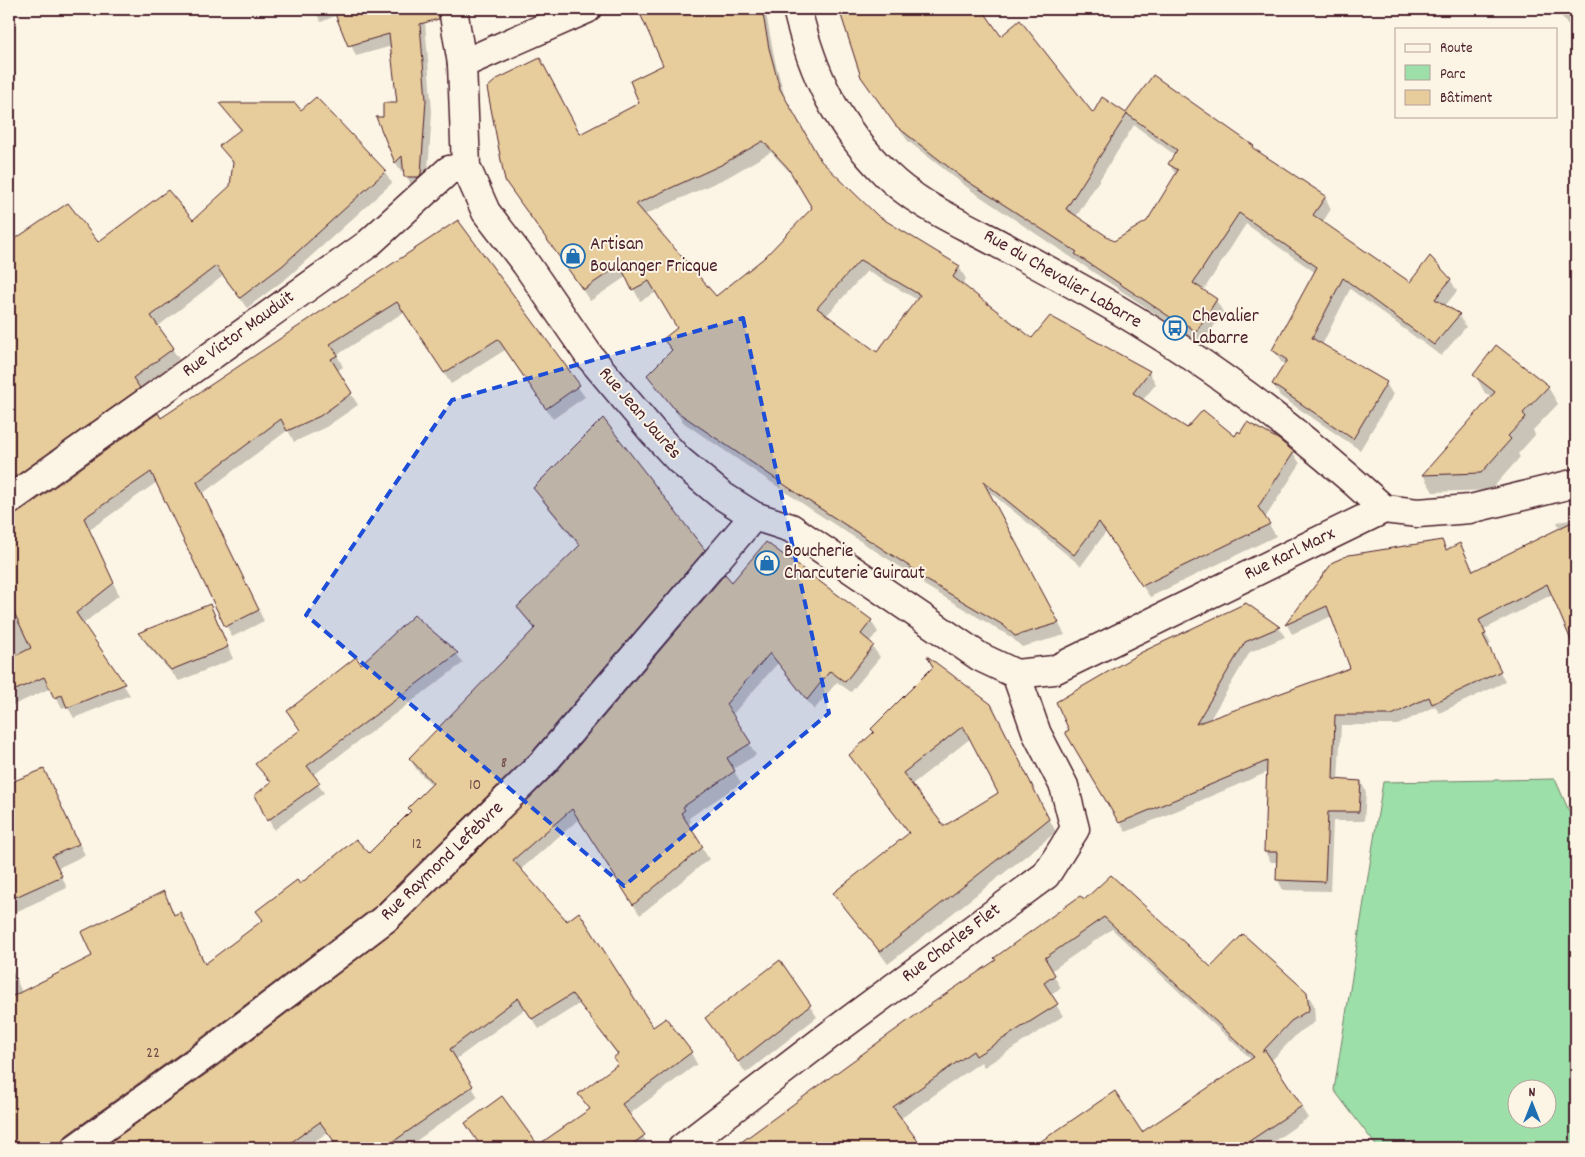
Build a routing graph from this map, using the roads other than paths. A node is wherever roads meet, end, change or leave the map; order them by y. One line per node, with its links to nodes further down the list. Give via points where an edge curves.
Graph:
1 (453, 9): 4 (street, Rue Jean Jaurès)
2 (587, 9): 4 (street)
3 (797, 9): 8 (street, Rue du Chevalier Labarre, via 807,49 829,101 858,144 888,176 930,208 1090,294 1244,392 1329,458)
4 (462, 64): 5 (street, Rue Jean Jaurès)
5 (466, 167): 7 (street, Rue Victor Mauduit, via 449,170 368,244); 9 (street, Rue Jean Jaurès, via 486,212 590,357 680,460 721,495)
6 (1576, 483): 8 (street, via 1470,509 1418,513)
7 (9, 500)
8 (1384, 509): 10 (street, Rue Karl Marx, via 1054,670)
9 (754, 516): 10 (street, Rue Jean Jaurès, via 791,528 980,657); 11 (street, Rue Raymond Lefebvre, via 544,762 386,918)
10 (1016, 674): 12 (street, Rue Charles Flet, via 1037,734 1064,786 1075,829 1046,875)
11 (76, 1148)
12 (682, 1148)

